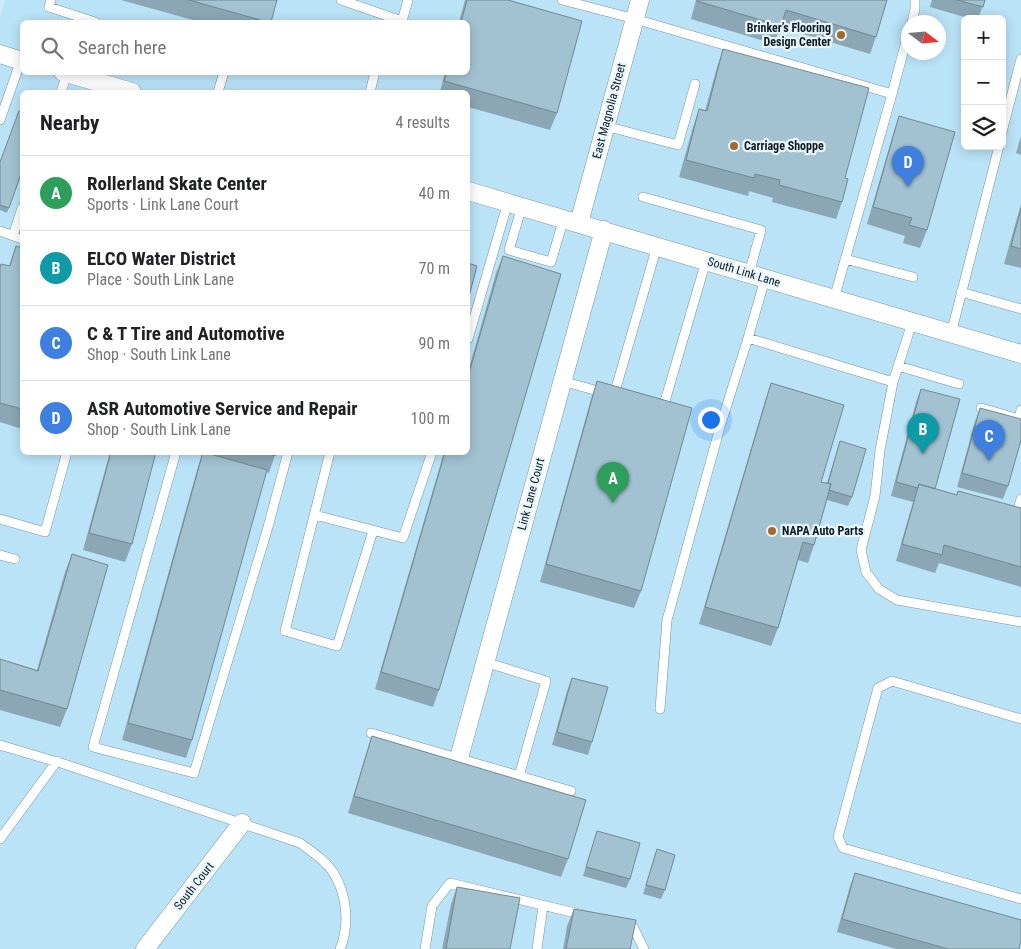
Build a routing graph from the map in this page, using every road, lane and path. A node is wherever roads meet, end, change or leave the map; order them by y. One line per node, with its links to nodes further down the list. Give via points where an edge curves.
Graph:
1 (51, 0): 10 (lane, via 49,7)
2 (341, 0): 8 (lane)
3 (408, 0): 11 (lane)
4 (562, 0): 9 (lane)
5 (640, 0): 9 (street, East Magnolia Street)
6 (915, 0): 7 (lane)
7 (914, 15)
8 (388, 19)
9 (635, 19): 27 (lane); 30 (street, East Magnolia Street)
10 (89, 20)
11 (402, 20)
12 (0, 54): 13 (street)
13 (20, 59)
14 (1021, 59): 21 (lane)
15 (901, 60): 27 (lane)
16 (20, 65): 28 (lane)
17 (65, 75): 23 (lane)
18 (72, 75): 24 (street)
19 (223, 75): 25 (lane)
20 (374, 75): 26 (lane)
21 (1019, 79): 29 (lane)
22 (695, 84): 30 (lane, via 678,145)
23 (61, 90)
24 (125, 90)
25 (219, 90)
26 (370, 90)
27 (892, 94): 43 (lane)
28 (0, 120)
29 (1006, 120)
30 (605, 126): 35 (street, East Magnolia Street)
31 (998, 150): 47 (lane)
32 (470, 192): 34 (street, South Link Lane)
33 (643, 197): 45 (lane, via 761,230)
34 (515, 204): 35 (street, South Link Lane); 40 (lane); 42 (lane)
35 (571, 220): 37 (street, South Link Lane); 42 (lane, via 552,262)
36 (20, 222): 39 (lane)
37 (604, 230): 41 (street, South Link Lane); 56 (street, Link Lane Court)
38 (0, 232): 39 (lane)
39 (18, 237)
40 (494, 245): 42 (lane); 51 (lane)
41 (657, 246): 44 (street, South Link Lane); 56 (lane, via 618,396)
42 (509, 250)
43 (845, 259): 46 (lane); 48 (lane)
44 (706, 261): 45 (street, South Link Lane); 59 (lane, via 663,408)
45 (757, 276): 48 (street, South Link Lane); 53 (lane)
46 (913, 278)
47 (962, 292): 49 (lane); 52 (lane)
48 (834, 299): 50 (street, South Link Lane)
49 (1021, 309)
50 (912, 323): 52 (street, South Link Lane); 55 (lane)
51 (470, 332)
52 (950, 334): 54 (street, South Link Lane)
53 (748, 338): 57 (lane); 76 (lane, via 667,620)
54 (1021, 354)
55 (898, 366): 57 (lane); 58 (lane)
56 (562, 381): 75 (street, Link Lane Court)
57 (893, 382): 74 (lane, via 875,496 861,550 866,572 879,589 897,600)
58 (959, 384)
59 (655, 406)
60 (981, 408): 61 (lane, via 1019,419)
61 (1021, 410)
62 (66, 455): 70 (lane, via 45,532)
63 (175, 455): 64 (lane, via 93,747 194,773)
64 (287, 455)
65 (329, 455): 69 (lane)
66 (431, 455): 71 (lane, via 403,538)
67 (1021, 499): 68 (lane, via 1017,513)
68 (1021, 514)
69 (314, 515): 71 (lane); 71 (lane, via 285,631 337,646)
70 (0, 518)
71 (372, 531)
72 (0, 555): 73 (lane)
73 (15, 559)
74 (1021, 622)
75 (485, 662): 80 (street, Link Lane Court); 82 (lane, via 546,681)
76 (660, 709)
77 (1021, 719): 86 (lane, via 892,682 878,688 838,837 843,848)
78 (371, 733): 80 (lane)
79 (0, 745): 81 (lane)
80 (459, 758): 82 (lane)
81 (57, 761): 84 (lane); 85 (lane)
82 (519, 776): 83 (lane)
83 (571, 791)
84 (242, 823): 90 (street, South Court); 91 (lane, via 300,843 333,872 346,911)
85 (0, 839)
86 (1021, 899)
87 (543, 906): 88 (lane); 92 (lane, via 450,883 432,906); 93 (lane)
88 (597, 919)
89 (615, 923): 94 (lane, via 634,927)
90 (145, 949)
91 (340, 949)
92 (425, 949)
93 (536, 949)
94 (644, 949)

